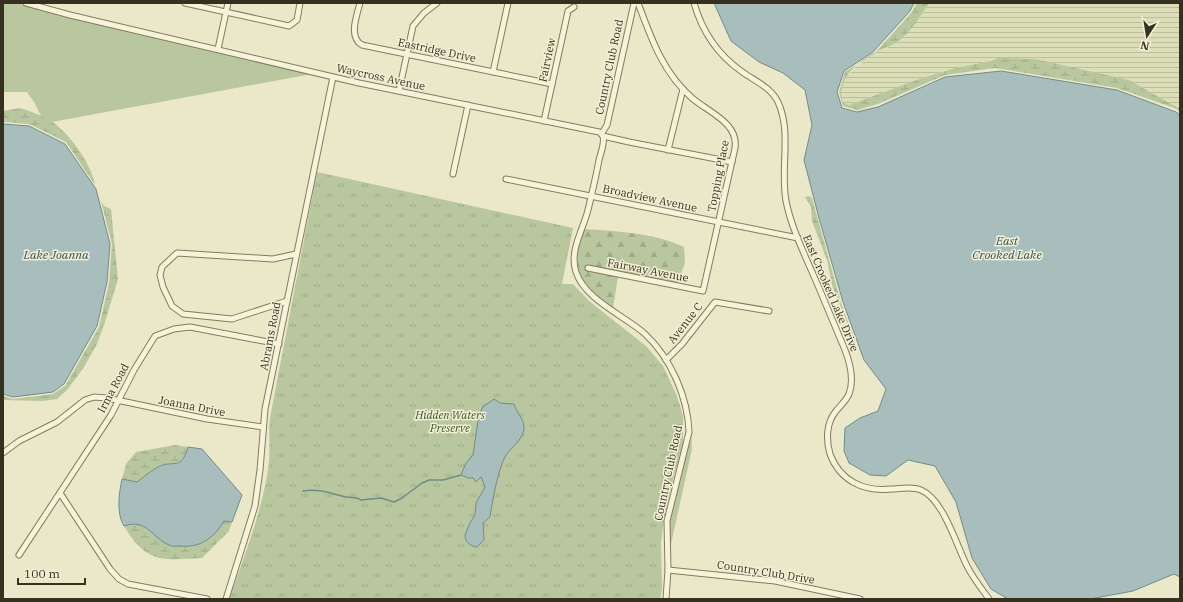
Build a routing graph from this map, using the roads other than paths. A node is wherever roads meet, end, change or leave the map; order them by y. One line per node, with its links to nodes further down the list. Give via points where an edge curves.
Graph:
1 (26, 3): 13 (street, Waycross Avenue, via 70,16)
2 (185, 3): 12 (street)
3 (228, 3): 12 (street)
4 (300, 3): 12 (street, via 297,20 288,26)
5 (360, 3): 14 (street, Eastridge Drive, via 354,34 356,40 362,44)
6 (437, 3): 14 (street, via 413,26)
7 (508, 3): 15 (street)
8 (634, 3): 22 (street, Country Club Road, via 607,126)
9 (638, 3): 18 (street, Topping Place, via 657,53)
10 (694, 3): 29 (street, East Crooked Lake Drive, via 702,27 719,52 741,72 763,86 778,102 785,132 786,199)
11 (574, 7): 17 (street, Fairview, via 568,11)
12 (226, 13): 13 (street)
13 (218, 49): 16 (street, Waycross Avenue)
14 (406, 54): 15 (street, Eastridge Drive); 19 (street)
15 (493, 72): 17 (street, Eastridge Drive)
16 (333, 77): 19 (street, Waycross Avenue); 30 (street, Abrams Road)
17 (552, 84): 21 (street, Fairview)
18 (683, 89): 23 (street); 24 (street, Topping Place, via 734,133 736,142)
19 (399, 91): 20 (street, Waycross Avenue)
20 (468, 105): 21 (street, Waycross Avenue); 25 (street)
21 (544, 121): 22 (street, Waycross Avenue)
22 (602, 135): 23 (street, Waycross Avenue); 27 (street, Country Club Road)
23 (668, 150): 24 (street, Waycross Avenue)
24 (732, 162): 28 (street, Topping Place)
25 (454, 174)
26 (506, 179): 27 (street, Broadview Avenue)
27 (592, 197): 28 (street, Broadview Avenue); 36 (street, Country Club Road, via 574,252 574,265 578,277 593,295 645,334)
28 (718, 223): 29 (street, Broadview Avenue); 32 (street, Topping Place)
29 (798, 238): 47 (street, East Crooked Lake Drive, via 850,366 849,393 832,416 827,434 833,461 845,478 864,488 912,488 927,494 942,510 968,568)
30 (296, 254): 33 (street, Abrams Road); 33 (street, via 273,259 177,253 160,271 161,281 172,306 189,315 238,318)
31 (588, 268): 32 (street, Fairway Avenue)
32 (703, 291)
33 (287, 301): 35 (street, Abrams Road)
34 (769, 311): 36 (street, Avenue C, via 715,302)
35 (278, 344): 37 (street, Irma Road, via 190,327 158,334 142,356); 38 (street, Abrams Road)
36 (666, 360): 42 (street, Country Club Road, via 689,420 689,432 667,521)
37 (118, 401): 38 (street, Joanna Drive, via 207,419); 39 (street, Joanna Drive, via 100,397 85,400 58,422); 40 (street, Irma Road)
38 (263, 427): 44 (street, Abrams Road, via 255,506)
39 (4, 451)
40 (60, 493): 41 (street, Irma Road); 43 (street, via 110,569 124,582)
41 (19, 555)
42 (668, 570): 45 (street, Country Club Road); 46 (street, Country Club Drive, via 775,582)
43 (207, 599)
44 (226, 599)
45 (666, 599)
46 (860, 599)
47 (989, 599)

